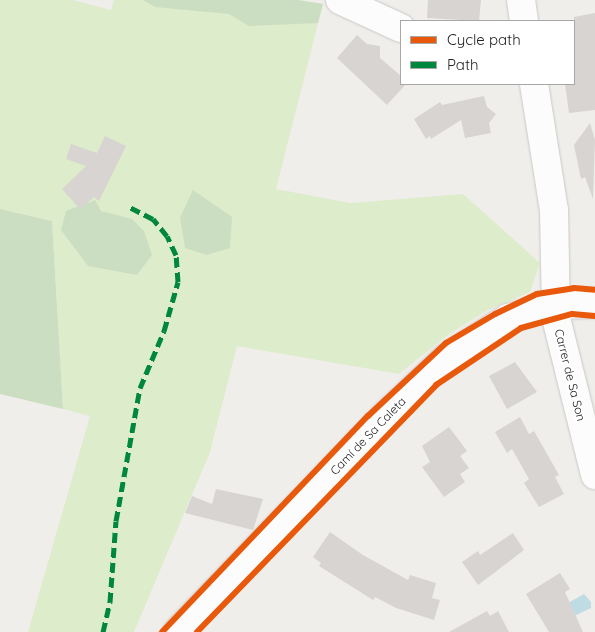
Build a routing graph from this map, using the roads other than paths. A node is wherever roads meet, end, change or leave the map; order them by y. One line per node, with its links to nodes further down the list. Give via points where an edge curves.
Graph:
1 (340, 0): 4 (street)
2 (520, 0): 3 (street)
3 (524, 20)
4 (400, 28)
5 (534, 85): 7 (street, Carrer de Sa Son, via 554,210)
6 (595, 304): 7 (street, Camí de Sa Caleta)
7 (555, 305): 8 (street, Carrer de Sa Son, via 559,336); 9 (street, Camí de Sa Caleta, via 508,318 446,358 382,419)
8 (595, 474)
9 (177, 632)

